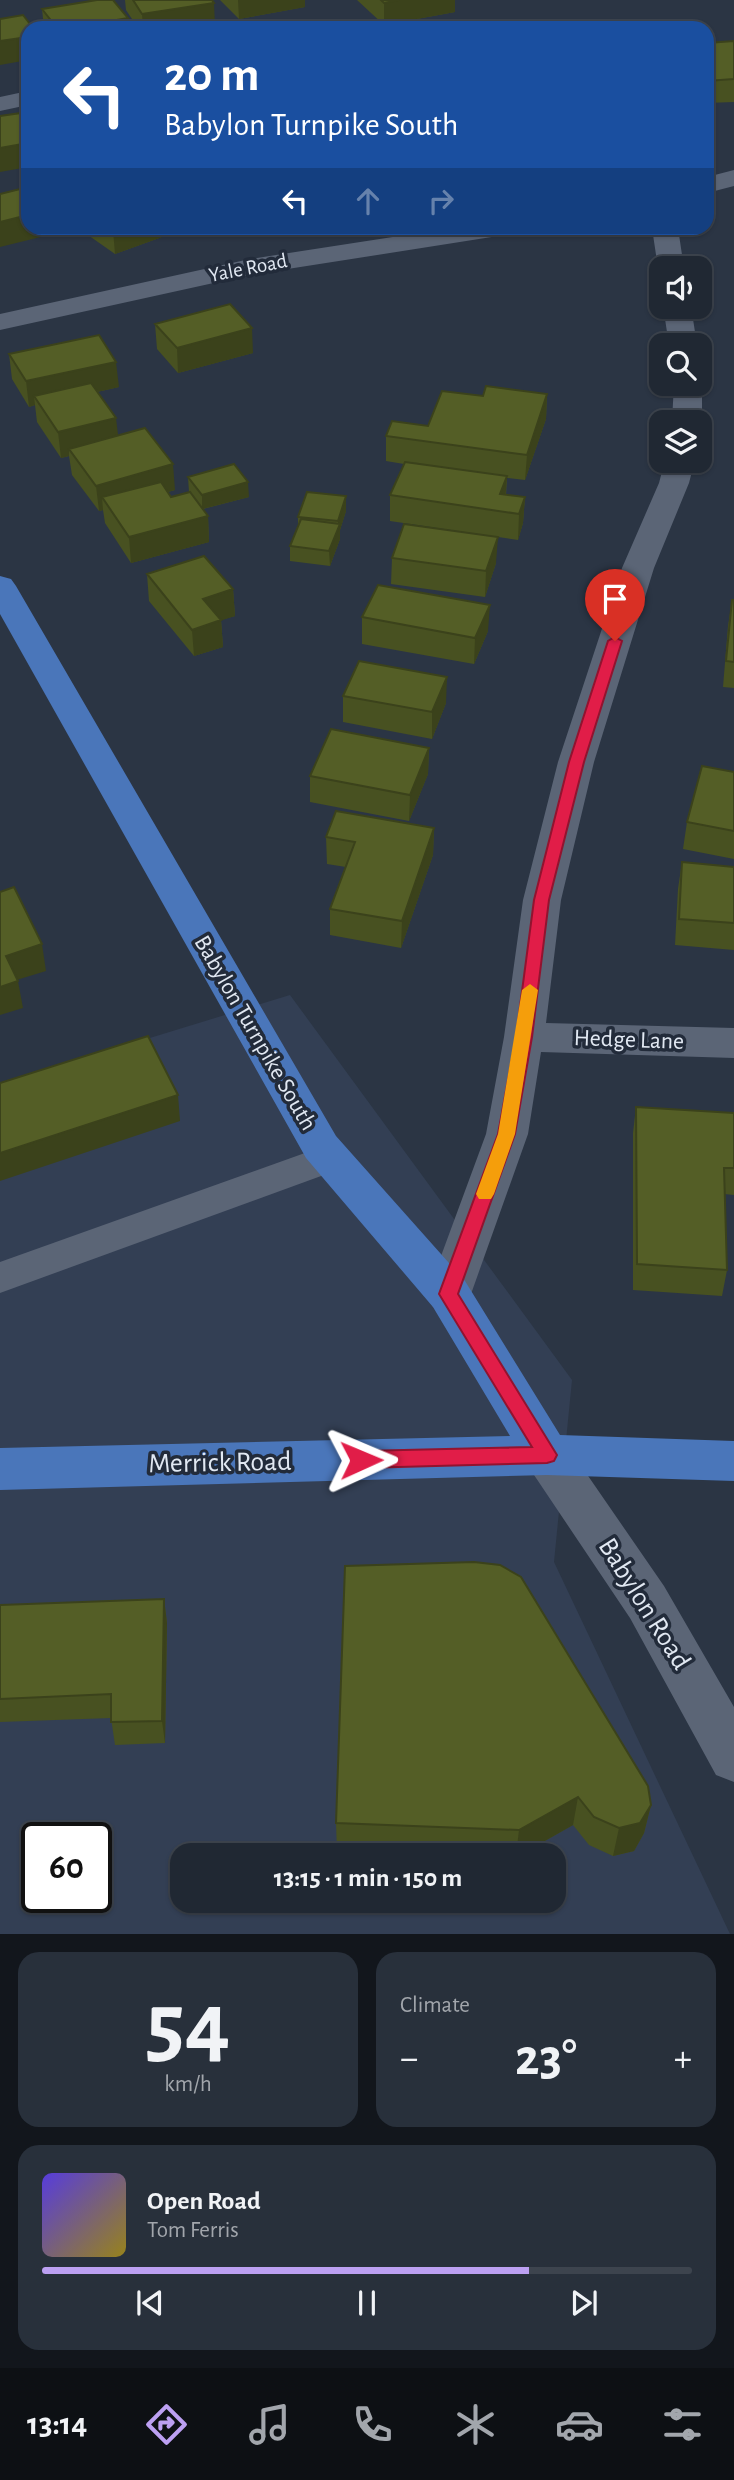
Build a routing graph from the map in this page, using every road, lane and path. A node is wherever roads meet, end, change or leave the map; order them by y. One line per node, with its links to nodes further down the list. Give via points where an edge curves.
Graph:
1 (21, 100): 2 (street)
2 (0, 104)
3 (734, 178): 4 (street)
4 (714, 183)
5 (453, 235): 8 (street, Yale Road, via 250,267)
6 (667, 235): 7 (street)
7 (670, 256)
8 (0, 322)
9 (677, 473): 11 (street, via 638,568 576,762 541,900)
10 (6, 607): 13 (main road, Babylon Turnpike South)
11 (524, 1037): 12 (street, Hedge Lane); 15 (street, via 507,1134)
12 (734, 1043)
13 (330, 1158): 14 (lane); 15 (main road, Babylon Turnpike South)
14 (0, 1278)
15 (449, 1294): 16 (main road, Babylon Turnpike South)
16 (547, 1455): 17 (main road, Merrick Road); 18 (main road, Merrick Road); 19 (street, Babylon Road, via 647,1602)
17 (734, 1461)
18 (0, 1469)
19 (734, 1757)

